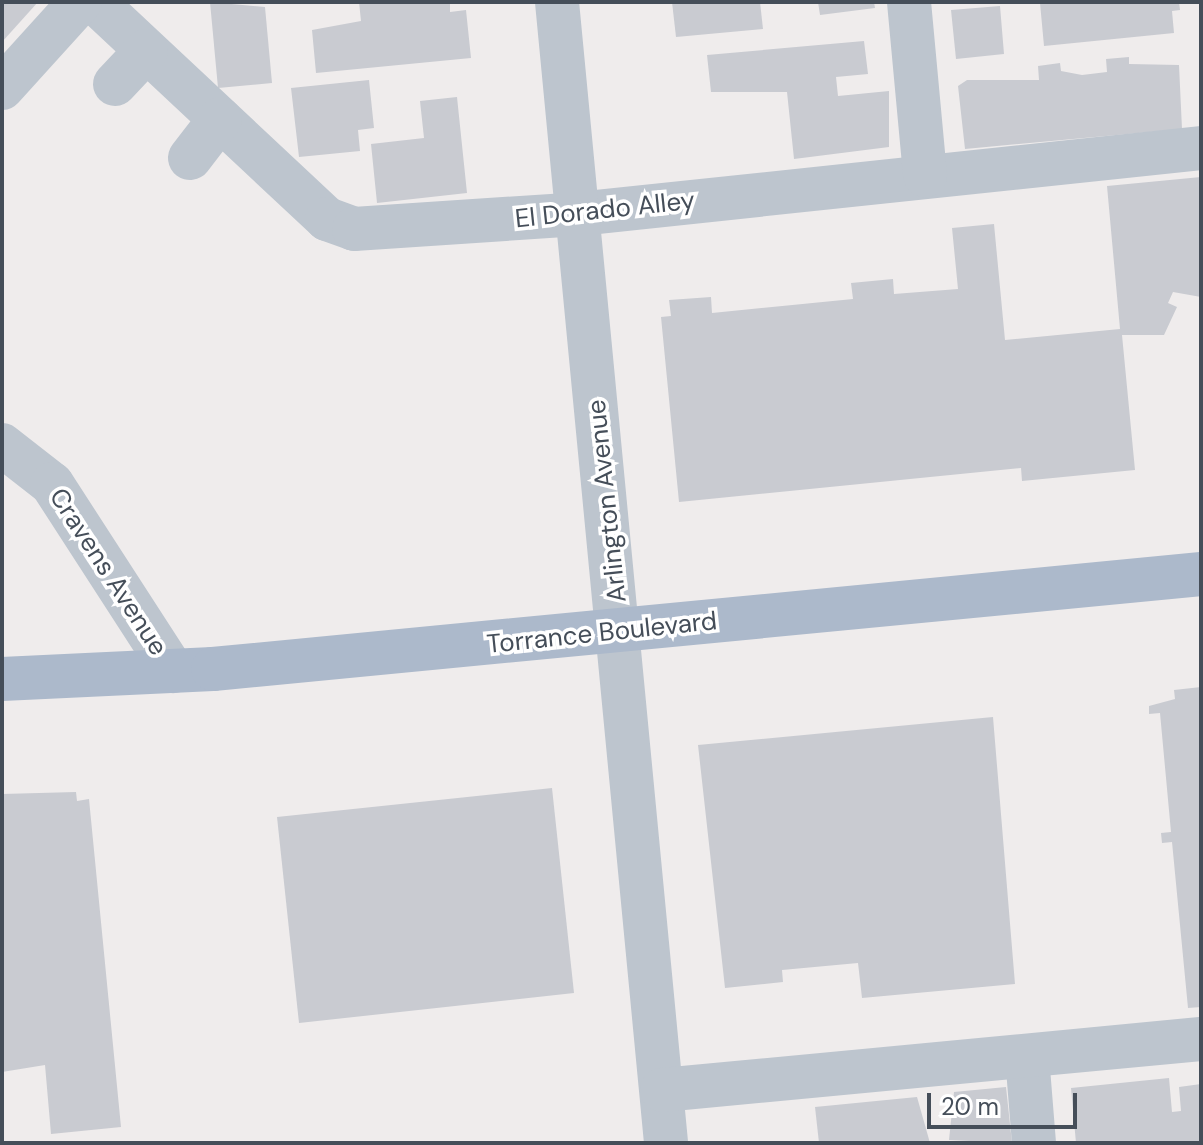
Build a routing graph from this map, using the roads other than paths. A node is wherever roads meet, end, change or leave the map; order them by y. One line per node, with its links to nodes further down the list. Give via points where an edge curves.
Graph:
1 (80, 2): 7 (street)
2 (95, 2): 5 (street, El Dorado Alley)
3 (557, 2): 12 (street, Arlington Avenue)
4 (909, 2): 11 (street)
5 (146, 51): 6 (street); 8 (street, El Dorado Alley)
6 (115, 84)
7 (2, 88)
8 (220, 119): 10 (street); 12 (street, El Dorado Alley, via 327,219 354,229)
9 (1201, 148): 11 (street, El Dorado Alley)
10 (190, 158)
11 (925, 175): 12 (street, El Dorado Alley)
12 (578, 214): 15 (street, Arlington Avenue)
13 (2, 445): 16 (street, Cravens Avenue, via 52,484)
14 (1201, 574): 15 (main road, Torrance Boulevard)
15 (620, 632): 16 (main road, Torrance Boulevard); 20 (street, Arlington Avenue)
16 (173, 671): 17 (main road, Torrance Boulevard)
17 (2, 679)
18 (1201, 1039): 19 (street)
19 (1027, 1056): 20 (street); 22 (street)
20 (662, 1090): 21 (street, Arlington Avenue)
21 (666, 1143)
22 (1034, 1143)

